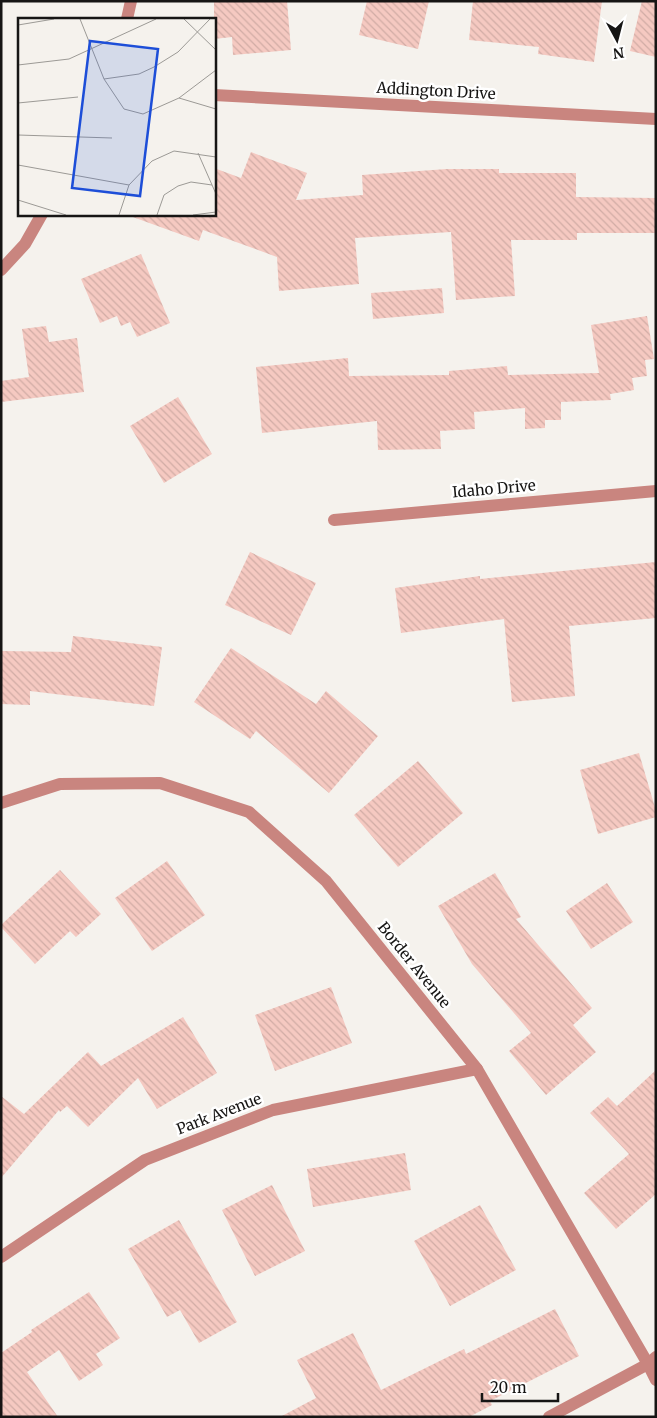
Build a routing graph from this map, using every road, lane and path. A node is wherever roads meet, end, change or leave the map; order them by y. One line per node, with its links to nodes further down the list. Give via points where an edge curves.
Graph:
1 (131, 1): 2 (street)
2 (127, 18)
3 (215, 95): 4 (street, Addington Drive)
4 (656, 119)
5 (41, 215): 6 (street, via 25,244)
6 (1, 270)
7 (656, 491): 8 (street, Idaho Drive)
8 (334, 520)
9 (1, 803): 10 (street, Border Avenue, via 60,784 160,783 249,812 326,882)
10 (477, 1069): 11 (street, Park Avenue, via 273,1110 154,1156); 12 (street, Border Avenue)
11 (1, 1257)
12 (652, 1360): 13 (street, Border Avenue); 14 (street)
13 (656, 1380)
14 (549, 1417)

